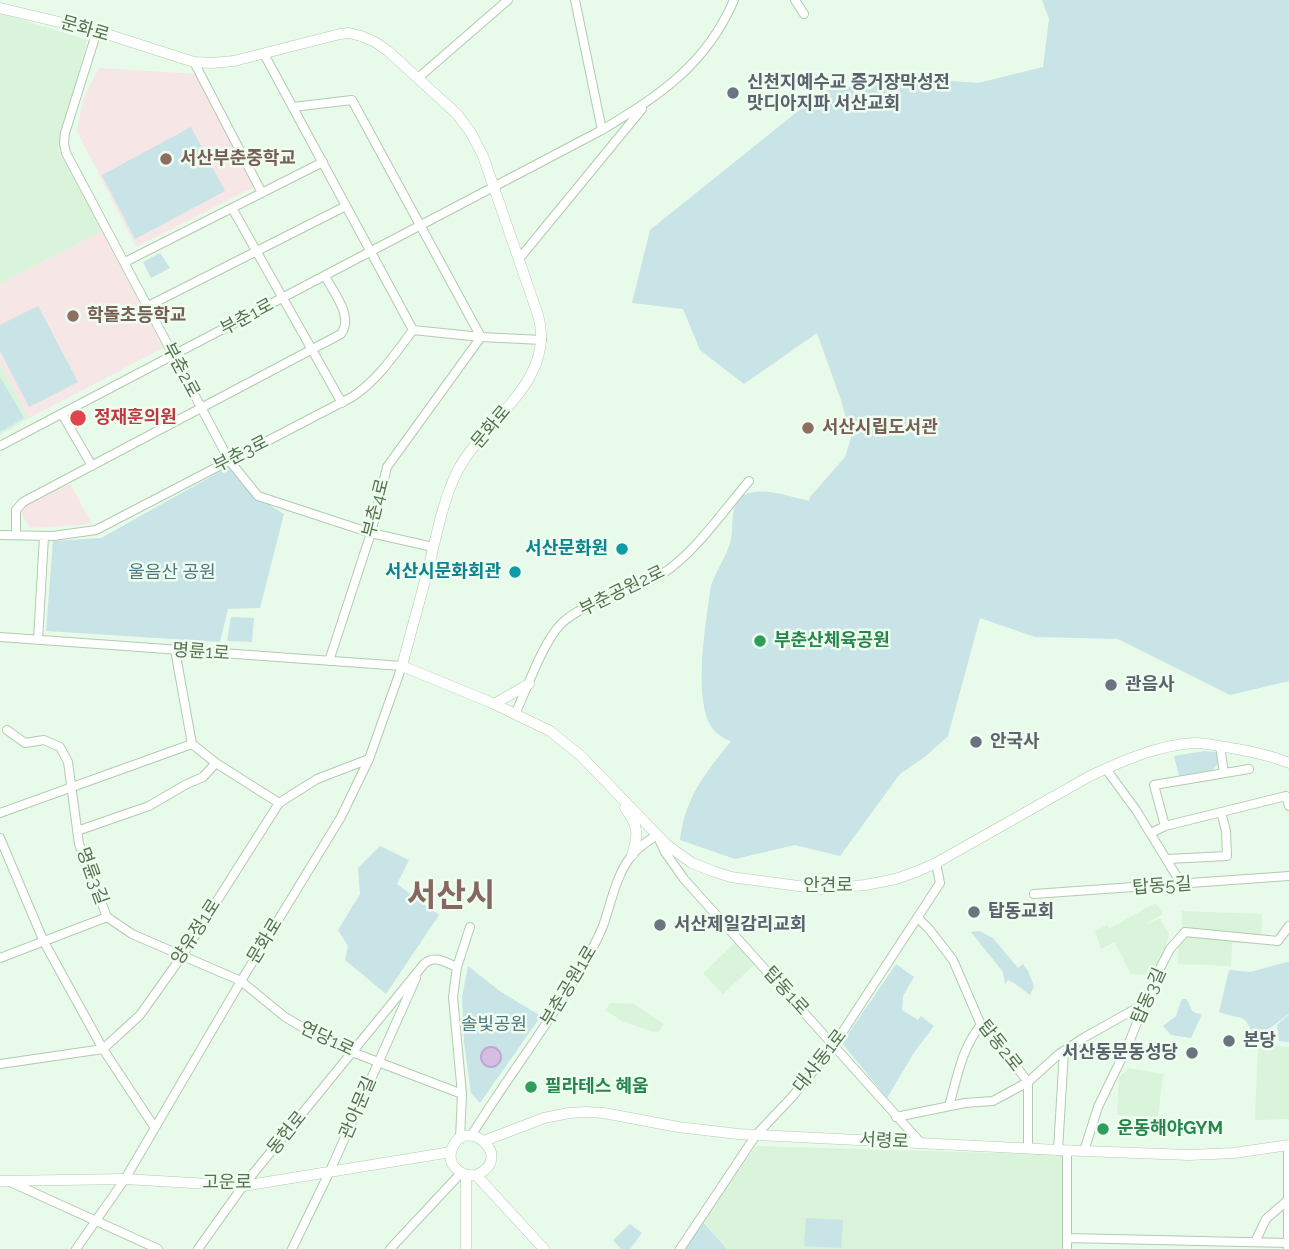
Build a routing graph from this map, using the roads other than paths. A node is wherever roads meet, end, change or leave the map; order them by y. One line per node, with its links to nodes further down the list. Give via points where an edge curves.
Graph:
1 (508, 0): 10 (street)
2 (575, 0): 13 (street)
3 (734, 0): 11 (street, via 695,63)
4 (795, 0): 6 (street)
5 (0, 8): 7 (street, 문화로)
6 (804, 14)
7 (97, 31): 9 (street, 문화로); 23 (street, 부춘2로, via 64,144)
8 (264, 54): 9 (street, 문화로); 10 (street, 문화로, via 353,34 380,45); 12 (street)
9 (194, 62): 16 (street)
10 (418, 78): 15 (street, 문화로, via 468,128)
11 (646, 104): 13 (street, 부춘1로); 22 (street)
12 (293, 107): 14 (street); 19 (street, via 352,99)
13 (602, 130): 15 (street, 부춘1로)
14 (323, 162): 16 (street); 17 (street)
15 (494, 187): 19 (street, 부춘1로); 22 (street, 문화로)
16 (262, 193): 18 (street)
17 (346, 206): 20 (street); 21 (street)
18 (232, 208): 20 (street); 23 (street)
19 (420, 226): 21 (street, 부춘1로); 28 (street)
20 (256, 251): 25 (street); 26 (street)
21 (371, 252): 24 (street, 부춘1로); 27 (street)
22 (519, 259): 29 (street, 문화로)
23 (125, 262): 26 (street, 부춘2로)
24 (325, 276): 25 (street, 부춘1로); 30 (street, via 346,323 341,334)
25 (282, 298): 30 (street); 31 (street, 부춘1로)
26 (148, 306): 31 (street, 부춘2로)
27 (413, 330): 28 (street); 32 (street, 부춘3로, via 373,381)
28 (481, 337): 29 (street); 39 (street, 부춘4로, via 387,467)
29 (542, 340): 43 (street, 문화로, via 527,383 460,466)
30 (312, 350): 32 (street); 33 (street)
31 (173, 355): 33 (street, 부춘2로); 34 (street, 부춘1로)
32 (342, 403): 36 (street, 부춘3로)
33 (201, 408): 36 (street, 부춘2로); 37 (street)
34 (62, 414): 35 (street, 부춘1로); 37 (street)
35 (0, 446)
36 (229, 460): 39 (street, 부춘2로, via 258,496); 42 (street, 부춘3로, via 96,530)
37 (92, 466): 41 (street, via 19,505)
38 (749, 481): 49 (street, 부춘공원2로, via 670,568 566,620 551,636)
39 (371, 533): 43 (street, 부춘2로); 47 (street, 부춘4로)
40 (0, 535): 41 (street, 부춘3로)
41 (16, 535): 42 (street, 부춘3로)
42 (44, 536): 45 (street)
43 (433, 547): 48 (street, 문화로)
44 (0, 637): 45 (street, 명륜1로)
45 (38, 640): 46 (street, 명륜1로)
46 (176, 650): 47 (street, 명륜1로); 53 (street)
47 (329, 661): 48 (street, 명륜1로)
48 (402, 667): 50 (street, 안견로); 55 (street, 문화로)
49 (529, 684): 50 (street); 51 (street, 부춘공원2로)
50 (494, 704): 51 (street, 안견로)
51 (515, 714): 62 (street, 안견로, via 559,737)
52 (7, 730): 61 (street, 명륜3길, via 25,743 44,740 60,747 68,762)
53 (192, 744): 57 (street); 61 (street)
54 (1220, 746): 56 (street, 안견로); 58 (street, 안견로, via 1172,746); 60 (street)
55 (369, 759): 63 (street, 양유정1로, via 317,779); 87 (street, 문화로, via 341,817)
56 (1288, 761)
57 (216, 763): 63 (street); 68 (street, via 203,776 149,806)
58 (1106, 769): 69 (street); 74 (street, 안견로)
59 (1249, 769): 60 (street)
60 (1224, 773): 67 (street, via 1154,785)
61 (71, 788): 66 (street); 68 (street, 명륜3길)
62 (625, 801): 70 (street, 안견로); 72 (street, via 636,828)
63 (279, 803): 83 (street, 양유정1로)
64 (1289, 806): 65 (street, via 1286,796)
65 (1221, 812): 67 (street); 73 (street, via 1227,856)
66 (0, 813)
67 (1164, 826): 69 (street)
68 (77, 831): 78 (street, 명륜3길)
69 (1151, 833): 73 (street)
70 (657, 835): 72 (street, 부춘공원1로); 74 (street, 안견로, via 687,860 712,872 813,888 865,885); 90 (street, 탑동1로, via 684,879)
71 (0, 838): 82 (street)
72 (632, 855): 102 (street, 부춘공원1로, via 587,958)
73 (1167, 859): 76 (street)
74 (936, 863): 79 (street, 대사동1로, via 940,883)
75 (1289, 876): 76 (street, 탑동5길)
76 (1182, 885): 77 (street, 탑동5길)
77 (1034, 894)
78 (107, 916): 82 (street); 83 (street, 명륜3길, via 132,934)
79 (918, 918): 89 (street, 탑동2로, via 953,960); 90 (street, 대사동1로)
80 (1289, 926): 88 (street, 탑동3길, via 1278,941 1185,932 1170,949)
81 (470, 927): 86 (street)
82 (44, 942): 84 (street); 91 (street)
83 (182, 956): 87 (street, 명륜3길); 91 (street, 양유정1로, via 140,1015)
84 (0, 958)
85 (422, 967): 86 (street, via 432,959); 93 (street, 관아문길); 94 (street, 관아문길)
86 (457, 967): 97 (street, via 453,1005)
87 (241, 981): 93 (street, 연당1로, via 301,1028); 100 (street, 문화로)
88 (1144, 1004): 92 (street); 108 (street, 탑동3길, via 1098,1107)
89 (981, 1025): 96 (street, 탑동2로); 98 (street, via 967,1045)
90 (834, 1045): 99 (street, 탑동1로); 101 (street, 대사동1로)
91 (103, 1049): 95 (street); 100 (street)
92 (1064, 1051): 96 (street); 107 (street)
93 (352, 1052): 94 (street, 연당1로); 114 (street, 동헌로)
94 (378, 1061): 97 (street, 연당1로); 110 (street, 관아문길)
95 (0, 1064)
96 (1028, 1082): 98 (street, via 993,1101); 106 (street, 탑동2로)
97 (463, 1094): 102 (street)
98 (949, 1106): 99 (street)
99 (896, 1116): 104 (street, 탑동1로)
100 (155, 1128): 112 (street, 문화로)
101 (756, 1135): 103 (street, 서령로, via 578,1112 544,1118); 104 (street, 서령로); 128 (street, 대사동1로)
102 (465, 1137): 103 (street); 109 (street)
103 (484, 1141): 111 (street, via 491,1160 486,1170)
104 (921, 1143): 106 (street, 서령로)
105 (1288, 1145): 108 (street, 서령로, via 1189,1155); 115 (street)
106 (1028, 1148): 107 (street, 서령로)
107 (1063, 1150): 108 (street, 서령로); 117 (street)
108 (1084, 1151)
109 (451, 1152): 110 (street, 고운로); 111 (street, via 454,1166)
110 (330, 1171): 114 (street, 고운로); 124 (street, 관아문길)
111 (468, 1175): 125 (street); 126 (street); 127 (street)
112 (125, 1179): 113 (street, 고운로); 114 (street, 고운로); 116 (street, 문화로)
113 (4, 1181): 116 (street)
114 (243, 1186): 123 (street, 동헌로)
115 (1288, 1200): 118 (street, via 1266,1219); 119 (street)
116 (96, 1221): 121 (street, 문화로); 122 (street)
117 (1067, 1238): 120 (street); 129 (street)
118 (1255, 1242): 119 (street); 120 (street)
119 (1288, 1243): 130 (street)
120 (1234, 1245)
121 (76, 1249)
122 (158, 1249)
123 (198, 1249)
124 (292, 1249)
125 (390, 1249)
126 (466, 1249)
127 (544, 1249)
128 (680, 1249)
129 (1067, 1249)
130 (1289, 1249)

